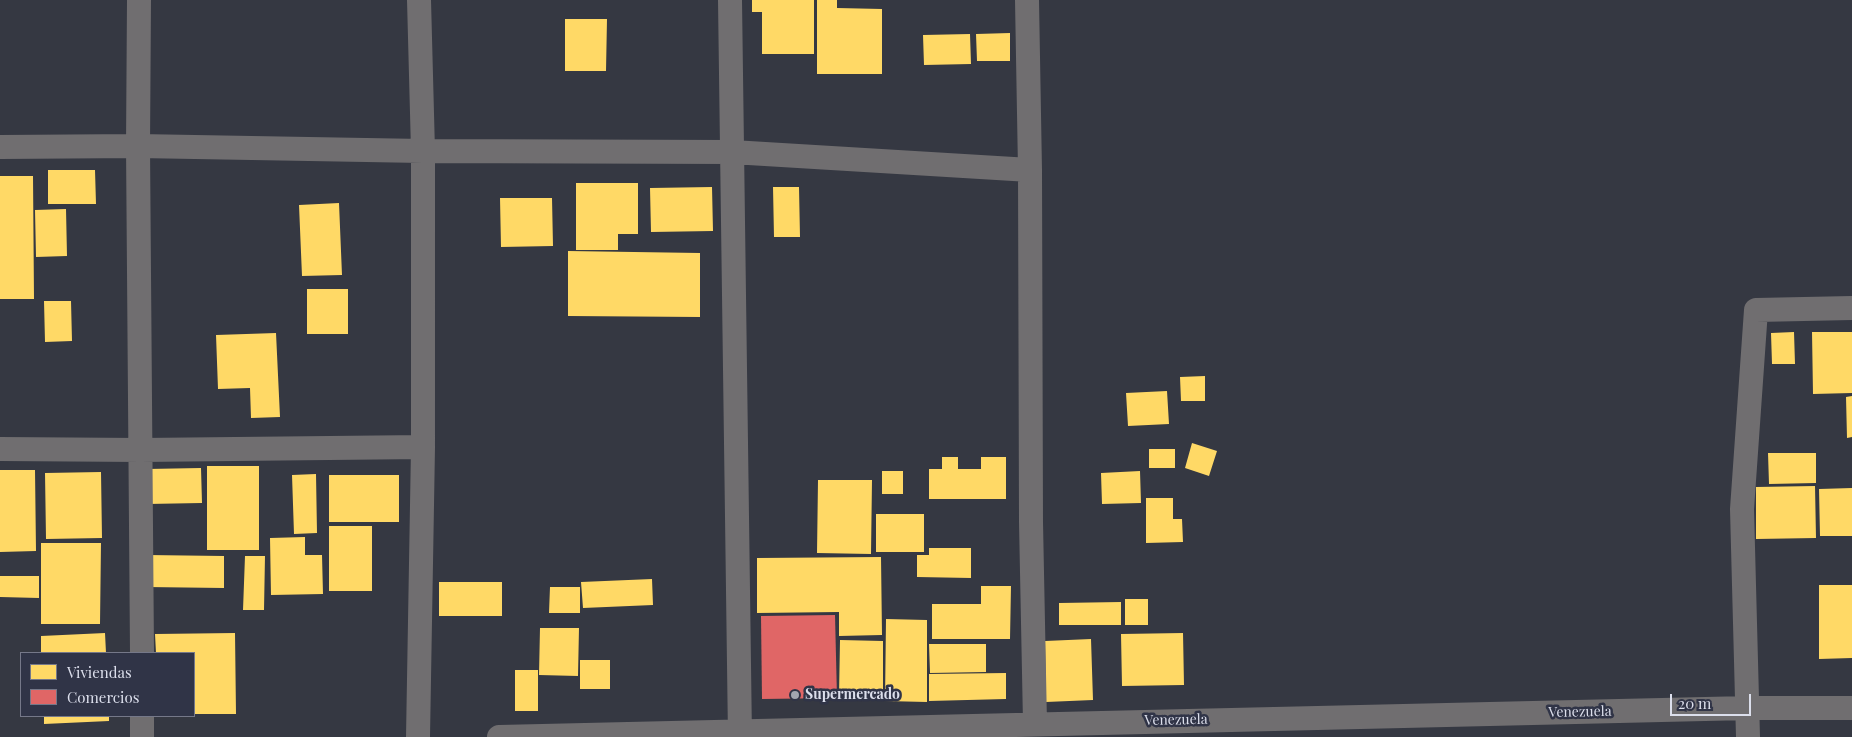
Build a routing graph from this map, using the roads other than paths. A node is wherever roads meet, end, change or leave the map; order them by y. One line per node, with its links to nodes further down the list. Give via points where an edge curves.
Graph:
1 (139, 0): 5 (street)
2 (420, 0): 7 (street)
3 (730, 0): 8 (street)
4 (1026, 0): 9 (street)
5 (138, 146): 6 (street); 7 (street); 13 (street)
6 (0, 147)
7 (423, 150): 8 (street); 11 (street)
8 (732, 152): 9 (street); 19 (street)
9 (1030, 170): 18 (street)
10 (1852, 308): 15 (street, via 1756,310 1742,509)
11 (423, 447): 13 (street); 21 (street)
12 (0, 449): 13 (street)
13 (141, 450): 14 (street)
14 (142, 652)
15 (1748, 708): 16 (street, Venezuela); 18 (street, Venezuela); 23 (street)
16 (1852, 708)
17 (142, 717): 20 (street)
18 (1035, 723): 19 (street, Venezuela)
19 (740, 735): 22 (street, Venezuela)
20 (142, 737)
21 (418, 737)
22 (499, 737)
23 (1748, 737)

